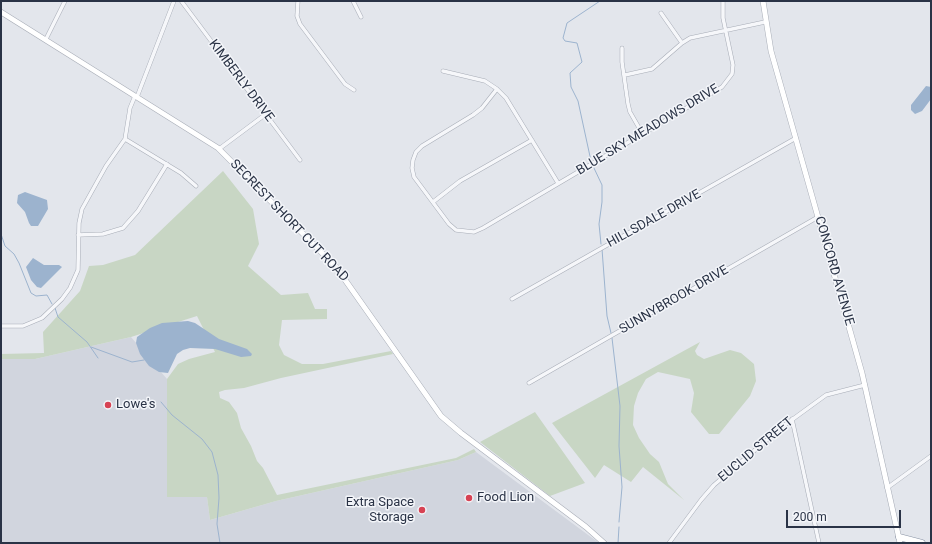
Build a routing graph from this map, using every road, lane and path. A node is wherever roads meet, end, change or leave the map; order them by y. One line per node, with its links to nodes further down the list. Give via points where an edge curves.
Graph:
1 (64, 1): 13 (street)
2 (174, 1): 20 (street)
3 (298, 1): 19 (street, via 297,16 300,24 345,84)
4 (353, 1): 10 (street)
5 (722, 1): 12 (street, BLUE SKY MEADOWS DRIVE)
6 (763, 1): 11 (main road, CONCORD AVENUE)
7 (182, 2): 21 (street, KIMBERLY DRIVE)
8 (1, 12): 13 (main road, SECREST SHORT CUT ROAD)
9 (661, 13): 14 (street)
10 (361, 17)
11 (765, 22): 12 (street); 23 (main road, CONCORD AVENUE)
12 (725, 31): 14 (street, via 690,38); 22 (street, BLUE SKY MEADOWS DRIVE, via 733,65 728,81)
13 (46, 39): 20 (main road, SECREST SHORT CUT ROAD)
14 (682, 43): 17 (street, via 652,70)
15 (622, 48): 17 (street)
16 (443, 71): 18 (street, via 485,81)
17 (625, 75): 22 (street, via 630,112)
18 (498, 89): 25 (street); 31 (street, BLUE SKY MEADOWS DRIVE, via 474,115 416,152 412,168 414,177)
19 (354, 90)
20 (136, 96): 24 (street, via 130,108); 26 (main road, SECREST SHORT CUT ROAD)
21 (266, 114): 26 (street); 27 (street, KIMBERLY DRIVE)
22 (642, 133): 29 (street, BLUE SKY MEADOWS DRIVE)
23 (796, 138): 32 (main road, CONCORD AVENUE); 34 (street, HILLSDALE DRIVE)
24 (125, 139): 28 (street); 33 (street, via 84,203)
25 (532, 140): 29 (street); 31 (street, via 460,181)
26 (219, 149): 42 (main road, SECREST SHORT CUT ROAD, via 336,267 441,416)
27 (300, 160)
28 (167, 164): 30 (street); 33 (street, via 138,211 123,228 103,234)
29 (558, 183): 31 (street, BLUE SKY MEADOWS DRIVE, via 474,232 456,230)
30 (196, 186)
31 (433, 202)
32 (818, 217): 36 (street, SUNNYBROOK DRIVE); 37 (main road, CONCORD AVENUE)
33 (78, 234): 35 (street, via 78,270 62,299 34,322 23,326)
34 (512, 299)
35 (1, 326)
36 (530, 383)
37 (865, 385): 38 (street, EUCLID STREET, via 826,395); 40 (main road, CONCORD AVENUE)
38 (792, 419): 43 (street, EUCLID STREET, via 714,485); 44 (street)
39 (931, 456): 40 (street)
40 (887, 488): 41 (main road, CONCORD AVENUE)
41 (899, 540): 45 (highway)
42 (604, 543)
43 (669, 543)
44 (819, 543)
45 (922, 543)

